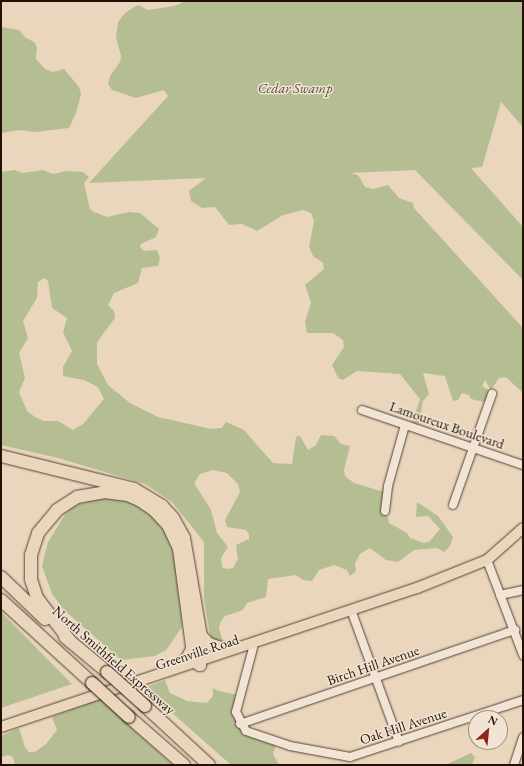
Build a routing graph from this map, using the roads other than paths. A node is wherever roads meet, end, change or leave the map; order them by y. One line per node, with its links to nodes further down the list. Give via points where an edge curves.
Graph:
1 (492, 394): 4 (street)
2 (362, 410): 3 (street, Lamoureux Boulevard)
3 (405, 425): 4 (street, Lamoureux Boulevard); 8 (street, via 388,486)
4 (473, 447): 6 (street, Lamoureux Boulevard); 7 (street)
5 (1, 456): 18 (highway, via 134,489 162,506 174,518 184,538)
6 (523, 465)
7 (453, 505)
8 (385, 511)
9 (523, 528): 10 (main road, Greenville Road)
10 (487, 560): 13 (street); 15 (main road, Greenville Road, via 417,588)
11 (1, 577): 19 (highway, North Smithfield Expressway)
12 (523, 590): 13 (street)
13 (500, 594): 17 (street)
14 (1, 600): 31 (highway, bridge)
15 (351, 610): 16 (main road, Greenville Road); 24 (street)
16 (309, 625): 20 (main road, Greenville Road); 21 (main road, Greenville Road)
17 (514, 630): 22 (street); 24 (street, Birch Hill Avenue)
18 (201, 636): 21 (highway, via 209,644); 23 (highway)
19 (70, 641): 23 (highway, via 37,598 31,579 31,555 38,533 57,510 77,497 104,492 128,495 148,505 171,530 179,549); 32 (highway, North Smithfield Expressway, bridge)
20 (253, 648): 23 (main road, Greenville Road); 26 (street, via 236,707 236,716)
21 (227, 650): 23 (main road, Greenville Road)
22 (523, 655)
23 (195, 662): 27 (main road, Greenville Road); 28 (main road, Greenville Road)
24 (376, 678): 26 (street, Birch Hill Avenue); 30 (street)
25 (523, 700): 30 (street, Oak Hill Avenue)
26 (240, 724): 30 (street, Oak Hill Avenue, via 253,734 290,746 350,757)
27 (1, 727)
28 (1, 732)
29 (523, 737): 33 (street)
30 (399, 742)
31 (184, 765)
32 (209, 765)
33 (514, 765)

